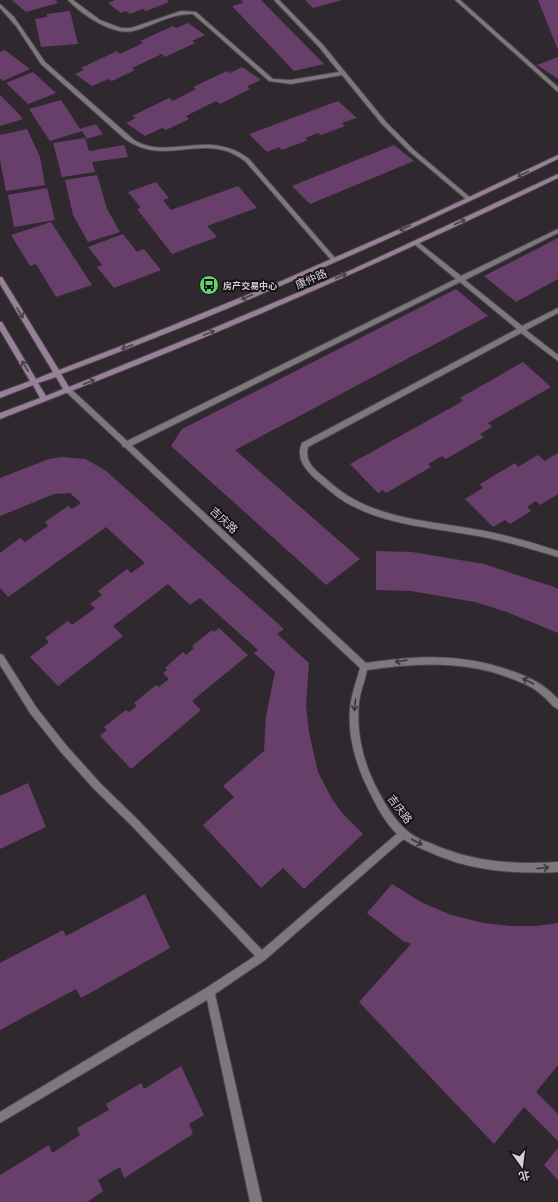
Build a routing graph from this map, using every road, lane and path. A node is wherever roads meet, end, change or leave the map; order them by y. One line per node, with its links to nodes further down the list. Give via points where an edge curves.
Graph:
1 (70, 0): 5 (street, via 102,25 123,30 132,30 181,12 194,13 271,80 291,82)
2 (276, 0): 5 (street)
3 (457, 0): 6 (street)
4 (0, 5): 12 (street, via 11,14 43,63 130,140 150,149 197,147 228,148 236,151 247,160)
5 (342, 73): 9 (street, via 384,123 412,151)
6 (558, 90)
7 (558, 157): 9 (main road, 康仲路, one-way to 9)
8 (558, 176): 11 (main road, 康仲路, one-way to 8)
9 (469, 199): 12 (main road, 康仲路, one-way to 12)
10 (558, 231): 14 (street)
11 (416, 242): 14 (street); 21 (main road, 康仲路, one-way to 11, via 228,326)
12 (334, 260): 19 (main road, 康仲路, one-way to 19)
13 (0, 279): 19 (main road, 吉庆路, one-way to 19)
14 (460, 279): 17 (street); 25 (street)
15 (558, 310): 17 (street)
16 (0, 324): 20 (main road, one-way to 16)
17 (522, 329): 18 (street); 26 (street, via 305,445 303,458 308,467 347,499 376,513 414,524 507,539)
18 (558, 359)
19 (57, 374): 20 (main road, 康仲路); 21 (main road, 吉庆路)
20 (34, 383): 22 (main road, 康仲路); 23 (main road)
21 (68, 390): 23 (main road, 康仲路); 25 (street, 吉庆路)
22 (0, 395)
23 (44, 399): 24 (main road, 康仲路)
24 (0, 416)
25 (126, 444): 28 (street, 吉庆路)
26 (558, 554)
27 (0, 658): 32 (street, via 33,710 96,786 135,823)
28 (364, 667): 29 (street, one-way to 28, via 542,689 521,678 476,663 427,659); 30 (street, 吉庆路, one-way to 30, via 355,702 354,721 360,760 377,799)
29 (558, 705)
30 (403, 834): 31 (street, 吉庆路, one-way to 31, via 432,849 463,860 495,867 529,870); 32 (street)
31 (558, 867)
32 (262, 957): 33 (street)
33 (210, 992): 34 (street); 35 (street)
34 (0, 1118)
35 (256, 1202)

